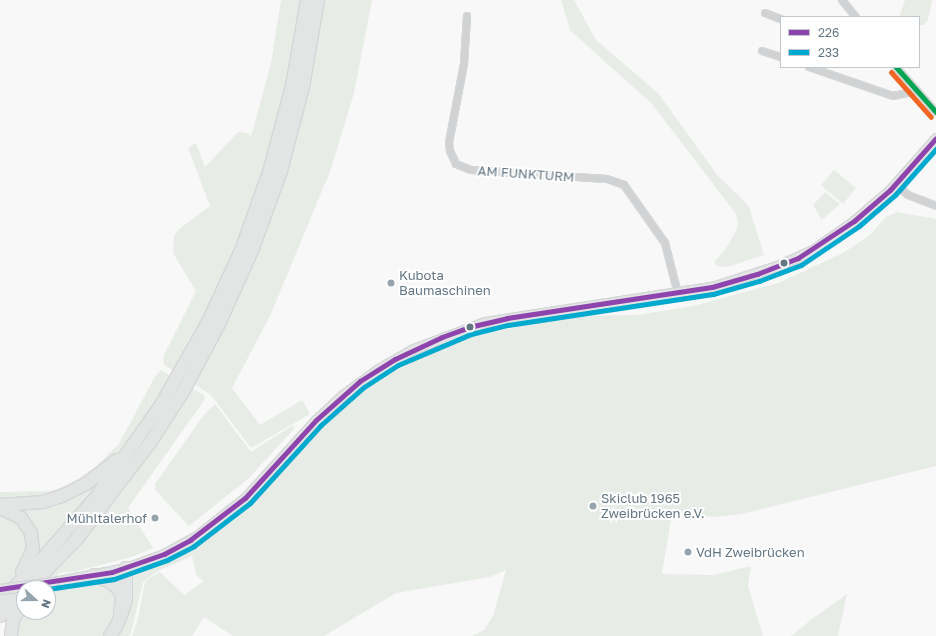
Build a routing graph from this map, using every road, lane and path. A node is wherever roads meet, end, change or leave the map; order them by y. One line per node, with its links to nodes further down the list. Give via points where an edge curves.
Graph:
1 (307, 0): 18 (highway, via 282,129 254,216 226,284 197,344)
2 (318, 0): 22 (highway, via 303,87 281,171 252,251 220,324 184,390 150,443 94,517)
3 (842, 0): 6 (street)
4 (765, 13): 7 (street)
5 (467, 16): 17 (street, AM FUNKTURM, via 464,64 449,143 456,164 471,170 607,179 624,185 665,243)
6 (855, 16)
7 (780, 19)
8 (762, 51): 9 (street)
9 (780, 57)
10 (812, 68): 12 (street, via 893,96)
11 (897, 68): 12 (street)
12 (916, 91): 13 (street)
13 (936, 112)
14 (936, 138): 15 (main road)
15 (895, 184): 16 (street, via 916,200); 17 (main road, via 854,221 798,258 736,281)
16 (936, 206)
17 (678, 294): 20 (main road, via 485,322 411,350 377,370 343,395 310,426 245,498 190,540 164,554)
18 (137, 441): 19 (highway, via 106,470 73,491 43,502); 25 (highway, via 64,534)
19 (0, 506): 25 (highway, via 21,518 28,526 33,541 27,566)
20 (126, 568): 21 (main road); 24 (highway, via 121,571 118,578); 28 (highway, via 127,591)
21 (94, 575): 23 (main road, bridge); 24 (highway, via 112,583)
22 (40, 578)
23 (0, 589)
24 (120, 591): 28 (highway)
25 (0, 601)
26 (16, 601): 29 (highway)
27 (16, 615): 30 (highway)
28 (120, 615): 31 (highway)
29 (0, 616)
30 (11, 636)
31 (110, 636)

